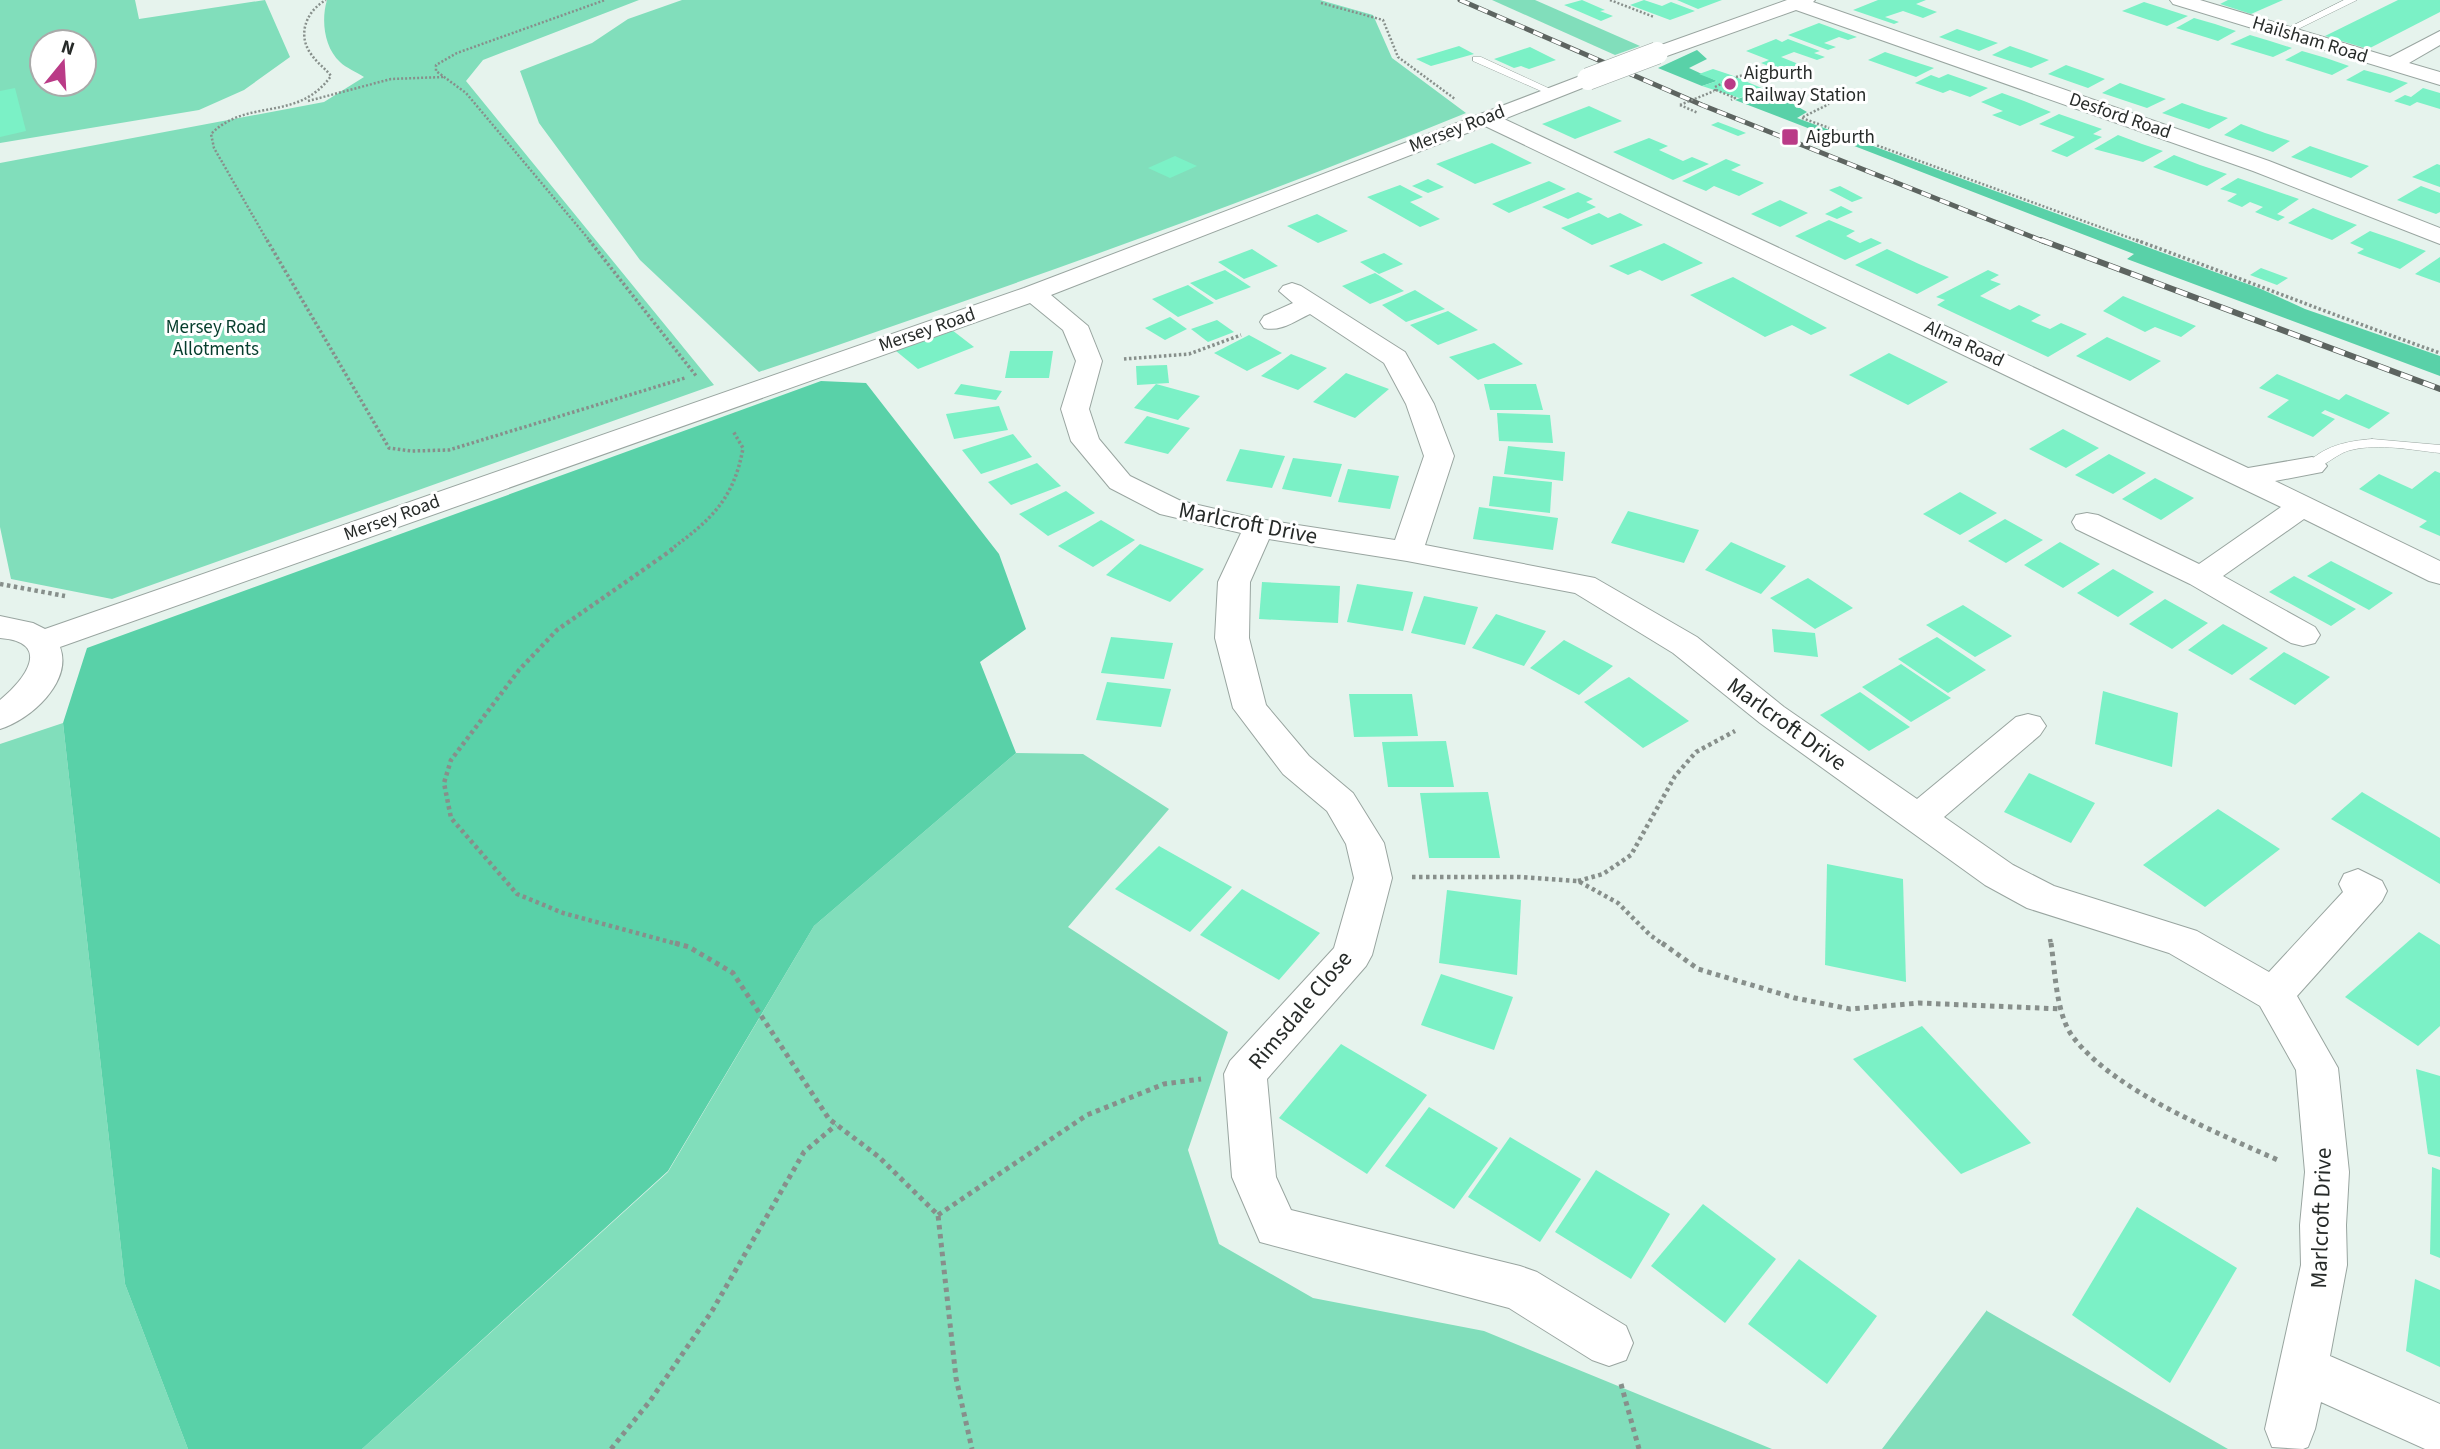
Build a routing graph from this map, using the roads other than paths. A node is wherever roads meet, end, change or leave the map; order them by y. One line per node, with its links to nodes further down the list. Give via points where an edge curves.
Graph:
1 (2184, 0): 4 (street, Hailsham Road)
2 (2352, 0): 4 (lane)
3 (1801, 2): 9 (street, Mersey Road, bridge); 11 (street, Desford Road, via 2261,166)
4 (2286, 32): 7 (street, Hailsham Road)
5 (2440, 37): 7 (street)
6 (1477, 59): 9 (lane)
7 (2391, 65): 8 (street, Hailsham Road)
8 (2440, 79)
9 (1555, 93): 10 (street, Mersey Road)
10 (1485, 118): 12 (street, Mersey Road); 16 (street, Alma Road)
11 (2440, 237)
12 (1034, 293): 19 (street, Marlcroft Drive, via 1075,326 1088,361 1075,409 1085,441 1120,482 1171,508); 25 (street, Mersey Road)
13 (1273, 322): 20 (street, via 1302,298 1395,358 1420,404 1439,456)
14 (2440, 449): 15 (lane, via 2350,444 2325,452)
15 (2312, 466): 16 (street)
16 (2244, 477): 17 (street, Alma Road)
17 (2301, 507): 21 (street, Alma Road); 22 (street)
18 (2087, 522): 22 (street)
19 (1259, 528): 20 (street, Marlcroft Drive); 31 (street, Rimsdale Close, via 1234,582 1231,638 1251,708 1296,765 1340,802 1365,843 1373,878 1352,955 1245,1074 1254,1177 1276,1227 1520,1288)
20 (1407, 551): 28 (street, Marlcroft Drive, via 1584,585 1685,645 1772,715)
21 (2440, 574)
22 (2201, 577): 24 (street)
23 (0, 627): 25 (street, via 28,632)
24 (2303, 635)
25 (42, 642): 26 (street, via 47,658 42,677)
26 (0, 717)
27 (2028, 726): 28 (street)
28 (1919, 818): 30 (street, Marlcroft Drive, via 1999,875 2041,897 2183,942)
29 (2358, 884): 30 (street, via 2368,891)
30 (2274, 994): 32 (street, Marlcroft Drive, via 2317,1068 2326,1180 2323,1265)
31 (1609, 1343)
32 (2304, 1370): 33 (street, Marlcroft Drive); 34 (street)
33 (2290, 1429)
34 (2440, 1430)

